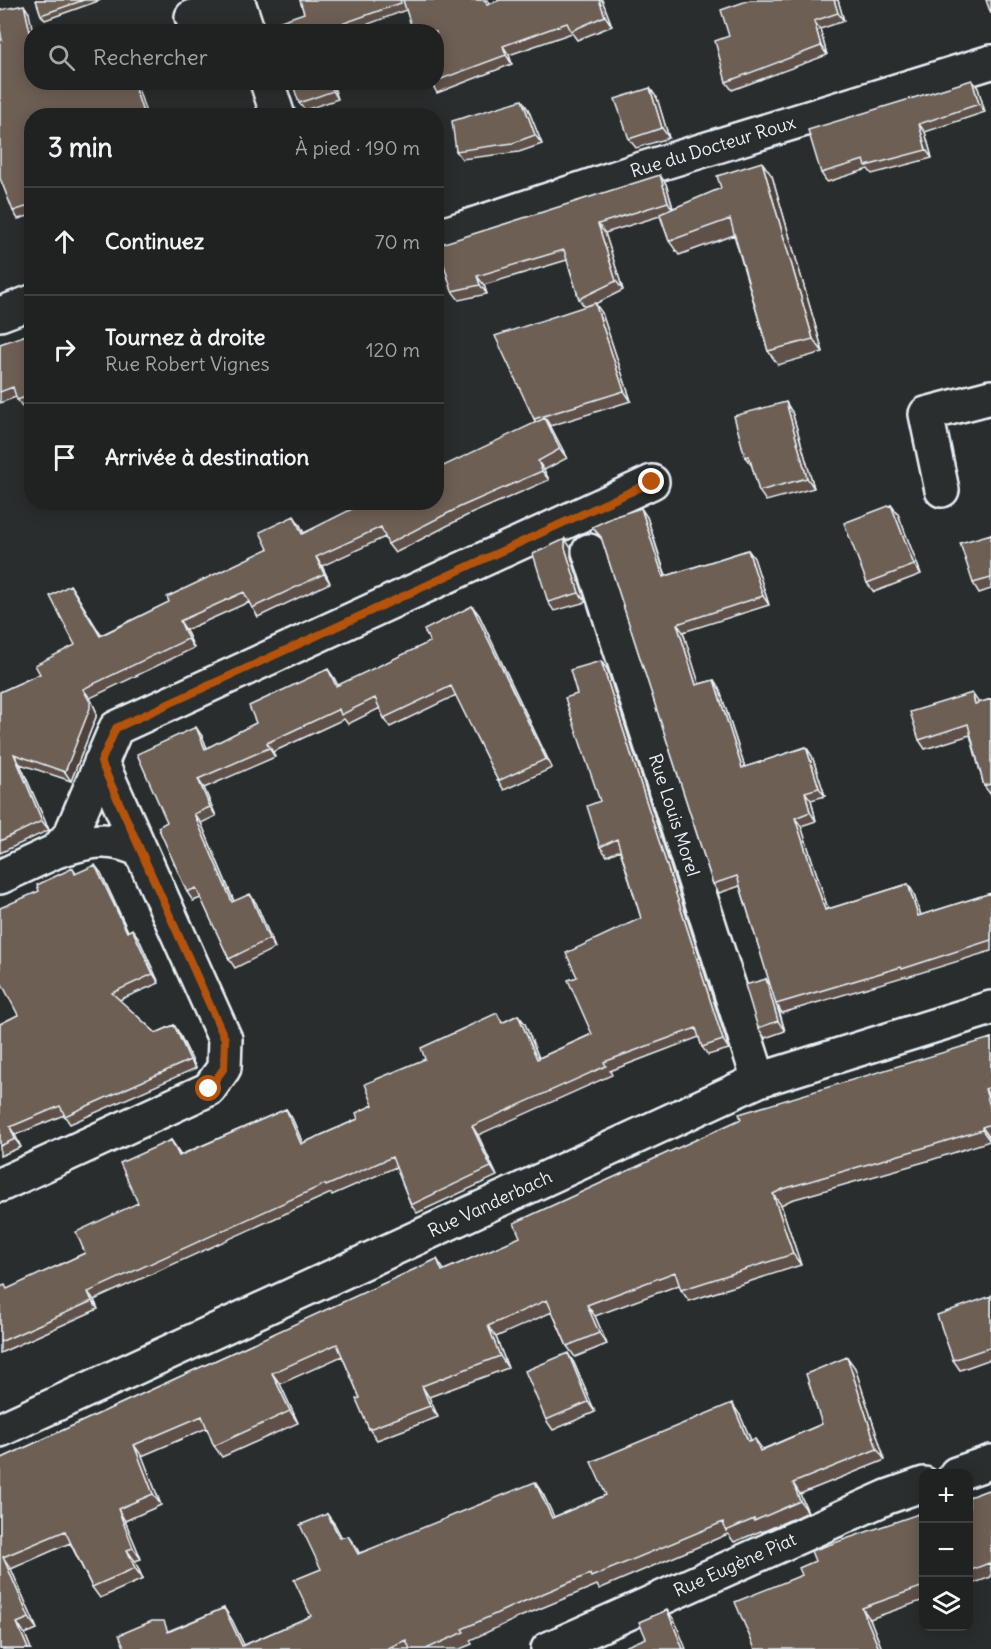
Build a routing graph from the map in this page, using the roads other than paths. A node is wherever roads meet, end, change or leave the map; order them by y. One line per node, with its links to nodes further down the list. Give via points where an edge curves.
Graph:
1 (192, 17): 2 (street, via 238,4)
2 (245, 24)
3 (991, 63): 6 (street, Rue du Docteur Roux, via 642,169)
4 (270, 90): 5 (street)
5 (276, 108)
6 (444, 234)
7 (24, 305): 8 (street)
8 (0, 314)
9 (991, 397): 11 (street, via 926,414)
10 (652, 482): 13 (street, via 116,728)
11 (942, 490)
12 (589, 551): 18 (street, Rue Louis Morel)
13 (101, 762): 14 (street); 15 (street, via 71,834)
14 (140, 850): 15 (street, via 107,840); 19 (street, via 225,1039 224,1068 209,1089)
15 (56, 851): 16 (street)
16 (0, 877)
17 (991, 1008): 18 (street, Rue Vanderbach)
18 (759, 1080): 20 (street, Rue Vanderbach)
19 (0, 1185)
20 (0, 1430)
21 (991, 1462): 22 (street)
22 (969, 1469)
23 (919, 1486): 24 (street, Rue Eugène Piat)
24 (548, 1649)

